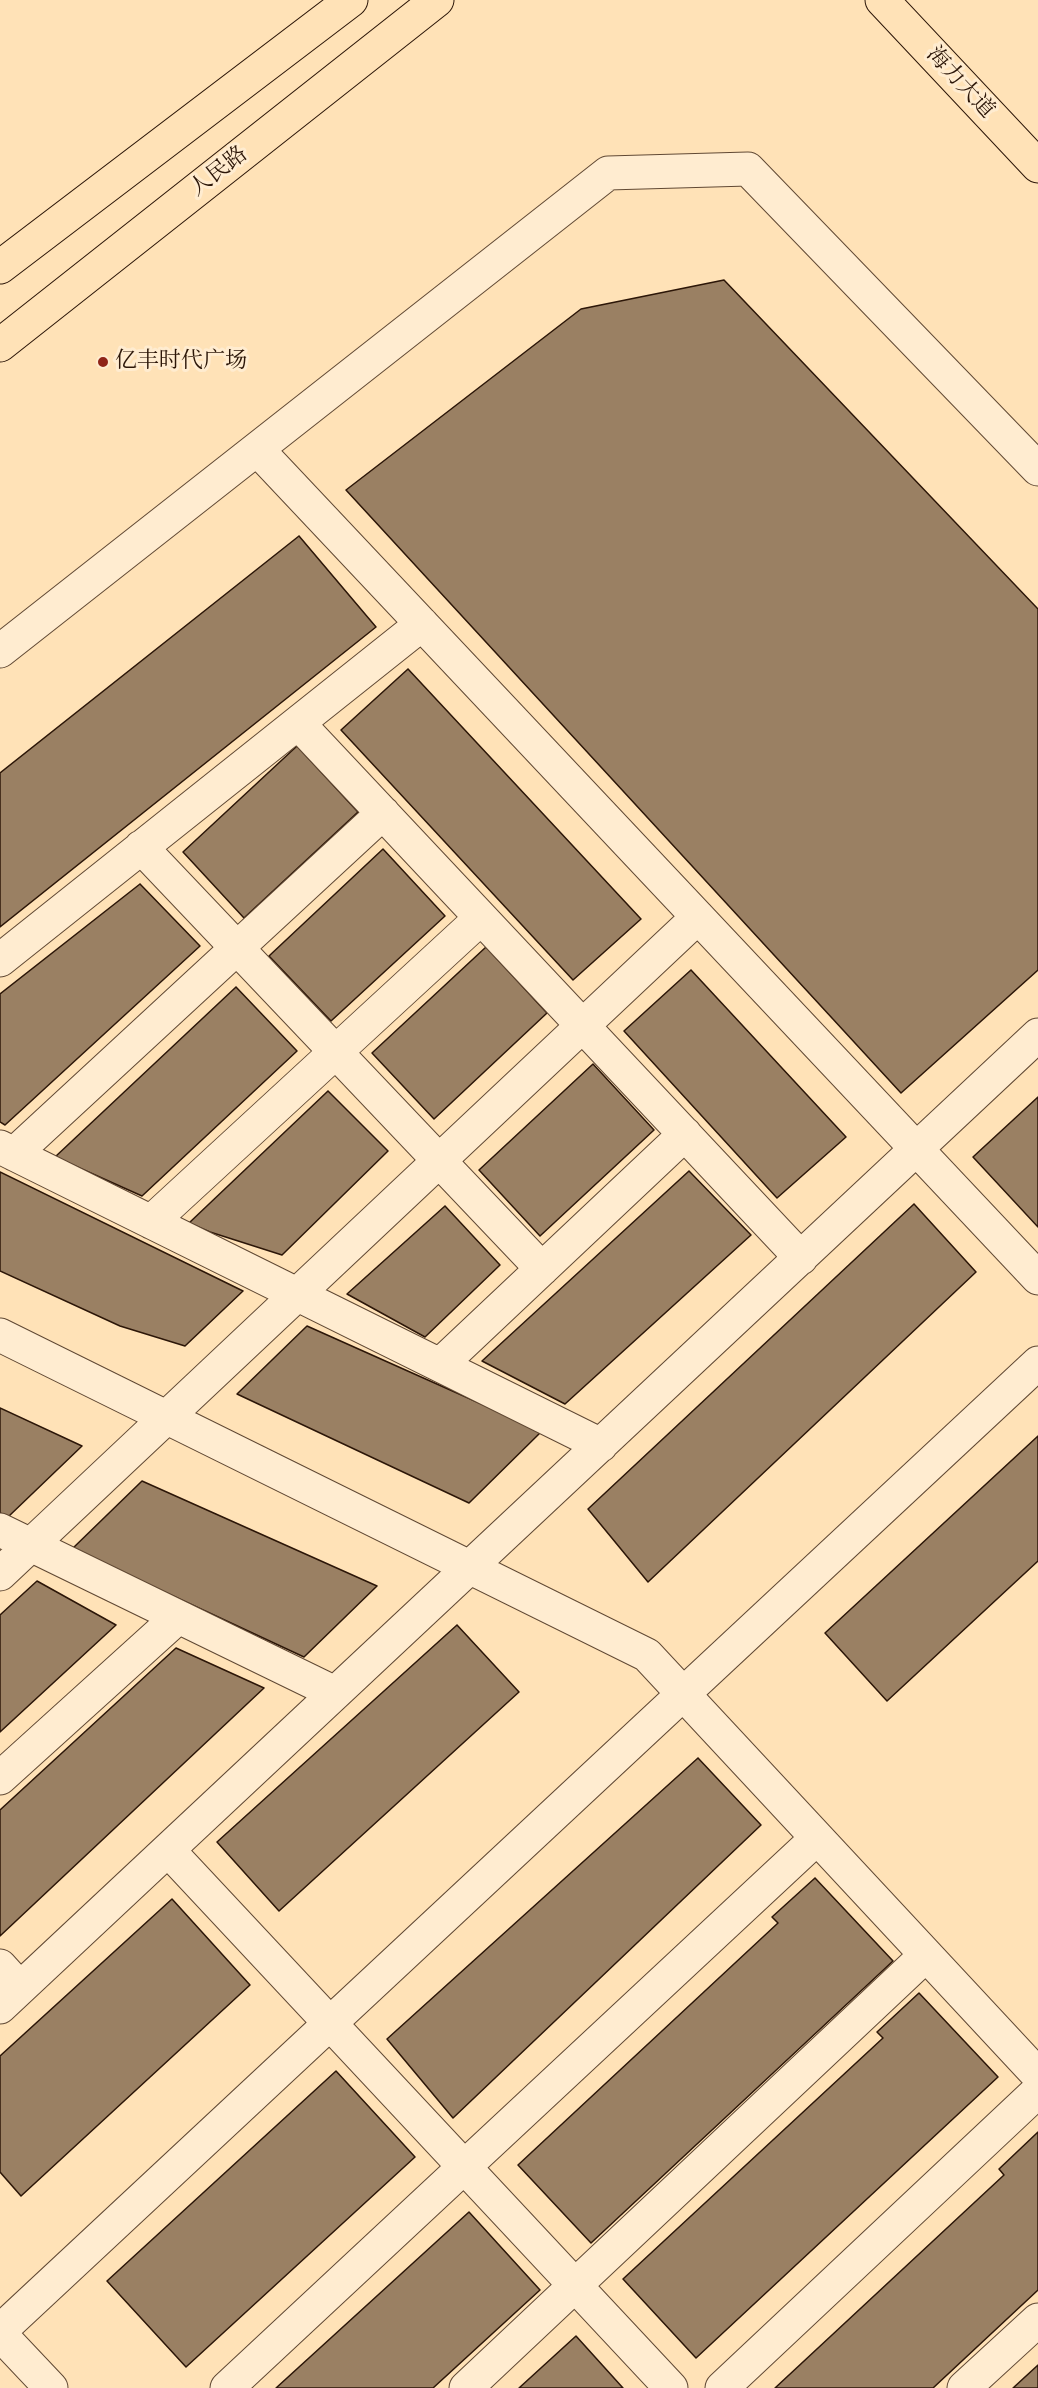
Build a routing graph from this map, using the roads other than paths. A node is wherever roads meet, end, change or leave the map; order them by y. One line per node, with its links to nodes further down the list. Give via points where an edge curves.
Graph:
1 (351, 0): 5 (main road)
2 (437, 0): 6 (main road, 人民路)
3 (882, 0): 4 (main road, 海力大道)
4 (1038, 166)
5 (0, 267)
6 (0, 345)
7 (257, 449): 8 (street, via 608,172 748,169); 9 (street); 10 (street)
8 (1038, 469)
9 (422, 624): 11 (street); 14 (street)
10 (0, 651)
11 (298, 723): 12 (street); 13 (street)
12 (382, 813): 15 (street); 16 (street)
13 (141, 847): 16 (street); 17 (street)
14 (698, 917): 18 (street); 22 (street)
15 (481, 918): 18 (street); 20 (street)
16 (237, 948): 20 (street); 23 (street)
17 (0, 960)
18 (583, 1026): 21 (street); 24 (street)
19 (1038, 1035): 22 (street)
20 (336, 1052): 24 (street); 25 (street)
21 (685, 1134): 26 (street); 27 (street)
22 (916, 1149): 26 (street); 28 (street)
23 (7, 1150): 25 (street)
24 (439, 1161): 27 (street); 29 (street)
25 (151, 1222): 29 (street)
26 (801, 1258): 34 (street)
27 (542, 1269): 32 (street)
28 (1038, 1278)
29 (297, 1294): 32 (street); 33 (street)
30 (0, 1335): 33 (street)
31 (1038, 1364): 41 (street)
32 (440, 1365): 34 (street)
33 (166, 1418): 36 (street); 37 (street)
34 (601, 1445): 37 (street)
35 (0, 1530): 36 (street)
36 (31, 1545): 38 (street); 39 (street)
37 (470, 1568): 40 (street); 41 (street, via 647,1655)
38 (0, 1574)
39 (178, 1617): 40 (street); 42 (street)
40 (335, 1693): 44 (street)
41 (683, 1694): 43 (street); 47 (street)
42 (0, 1778)
43 (817, 1838): 45 (street); 50 (street)
44 (168, 1850): 46 (street); 47 (street)
45 (926, 1954): 48 (street); 51 (street)
46 (7, 1987)
47 (330, 2024): 50 (street); 53 (street)
48 (1038, 2075)
49 (1038, 2091): 58 (street)
50 (464, 2167): 51 (street); 55 (street)
51 (574, 2286): 56 (street); 57 (street)
52 (1038, 2320): 59 (street)
53 (0, 2332): 54 (street)
54 (51, 2388)
55 (227, 2388)
56 (466, 2388)
57 (671, 2388)
58 (722, 2388)
59 (964, 2388)

